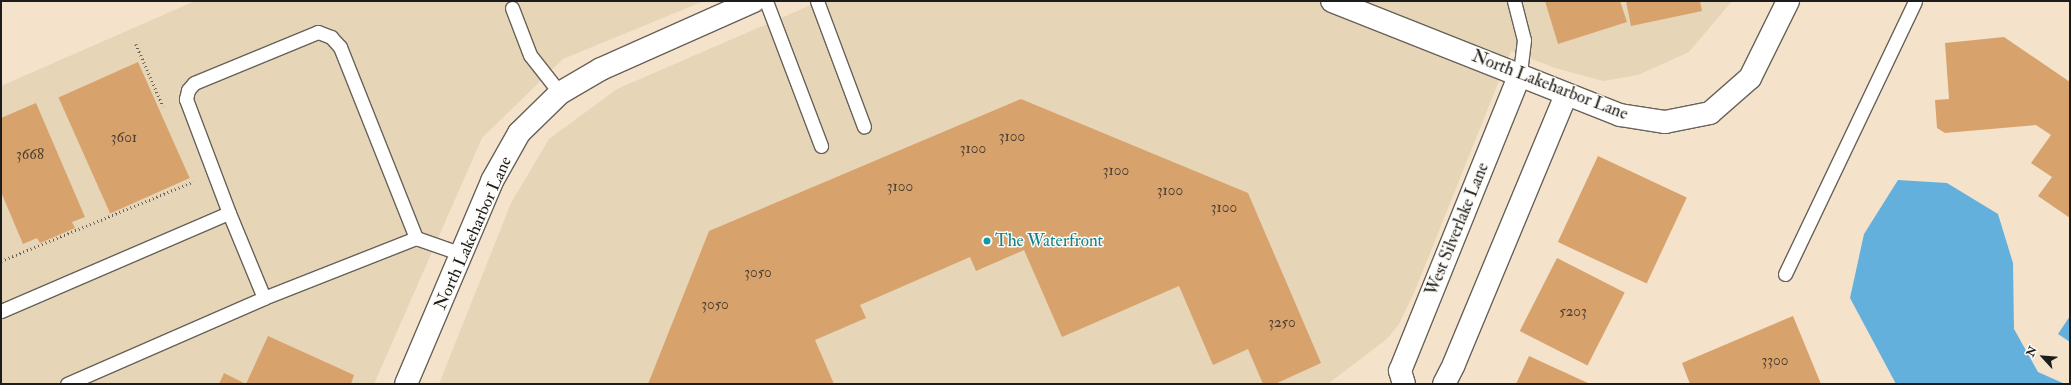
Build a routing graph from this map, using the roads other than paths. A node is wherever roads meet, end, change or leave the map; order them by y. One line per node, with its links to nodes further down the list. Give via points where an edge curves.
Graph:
1 (754, 1): 10 (street, North Lakeharbor Lane, via 601,69)
2 (766, 1): 13 (lane)
3 (817, 1): 12 (lane)
4 (1332, 1): 9 (street, North Lakeharbor Lane)
5 (1514, 1): 9 (lane, via 1524,40)
6 (1788, 1): 11 (street, North Lakeharbor Lane, via 1750,78 1710,113 1665,122 1620,115)
7 (1915, 1): 17 (lane)
8 (512, 8): 10 (lane, via 530,55)
9 (1520, 74): 11 (street, North Lakeharbor Lane); 22 (street, West Silverlake Lane, via 1400,371)
10 (560, 94): 16 (street, North Lakeharbor Lane, via 519,133 492,181)
11 (1566, 95): 23 (street)
12 (864, 127)
13 (821, 146)
14 (229, 213): 15 (lane, via 186,99 188,90 194,83 318,32 331,37 340,47); 18 (lane); 19 (lane)
15 (416, 238): 16 (lane); 18 (lane)
16 (462, 254): 21 (street, North Lakeharbor Lane)
17 (1785, 274)
18 (264, 298): 20 (lane)
19 (1, 311)
20 (67, 384)
21 (406, 384)
22 (1404, 384)
23 (1444, 384)

